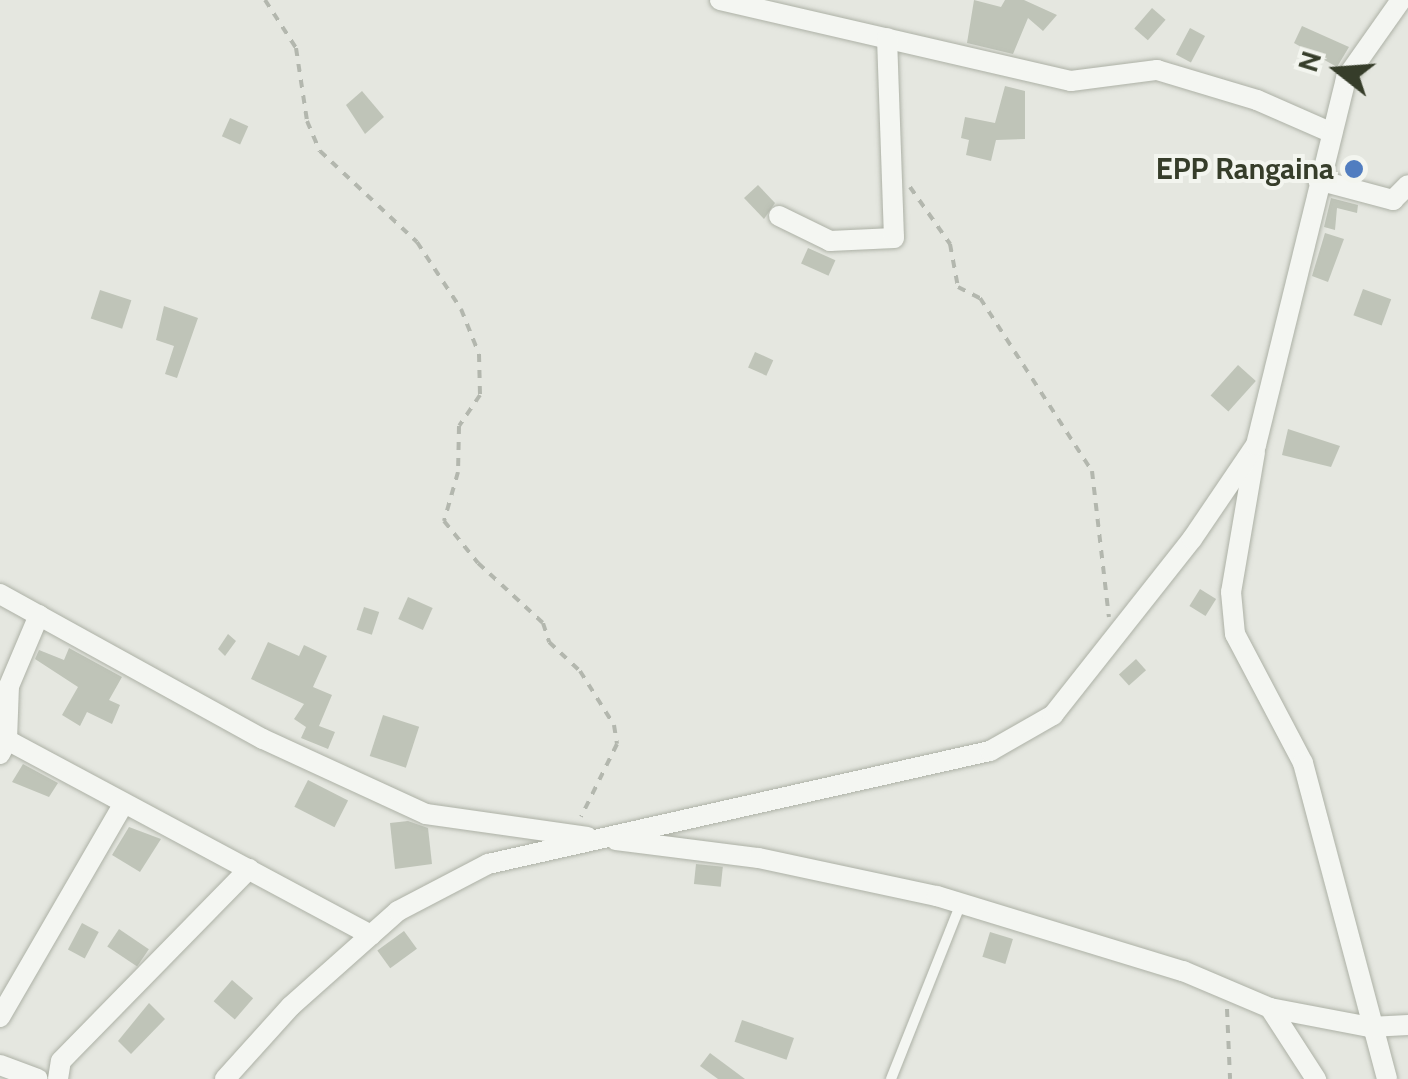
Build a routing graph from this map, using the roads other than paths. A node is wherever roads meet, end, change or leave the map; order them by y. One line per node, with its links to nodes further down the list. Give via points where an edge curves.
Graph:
1 (720, 0): 3 (street)
2 (1401, 0): 4 (street, via 1346,78)
3 (887, 38): 4 (street, via 1071,80 1158,70 1257,100); 7 (street, via 894,238 830,241)
4 (1330, 132): 5 (street)
5 (1318, 180): 6 (street, via 1394,200); 8 (street)
6 (1408, 185)
7 (778, 216)
8 (1256, 445): 13 (street, via 1115,641 1053,715 990,751); 20 (street, via 1232,592 1235,634 1304,763)
9 (0, 594): 10 (street)
10 (39, 615): 11 (street, via 10,686); 13 (street, via 264,739 426,814)
11 (4, 747): 12 (street)
12 (124, 802): 14 (street); 18 (street)
13 (598, 838): 15 (street, via 759,858); 16 (street, via 488,864 398,911)
14 (249, 869): 16 (street); 23 (street, via 61,1061)
15 (961, 904): 17 (street); 25 (lane)
16 (371, 934): 24 (street, via 291,1006)
17 (1270, 1008): 20 (street); 26 (street)
18 (0, 1017)
19 (1408, 1025): 20 (street)
20 (1370, 1027): 27 (street)
21 (0, 1064): 22 (street)
22 (38, 1079)
23 (58, 1079)
24 (225, 1079)
25 (891, 1079)
26 (1316, 1079)
27 (1387, 1079)

